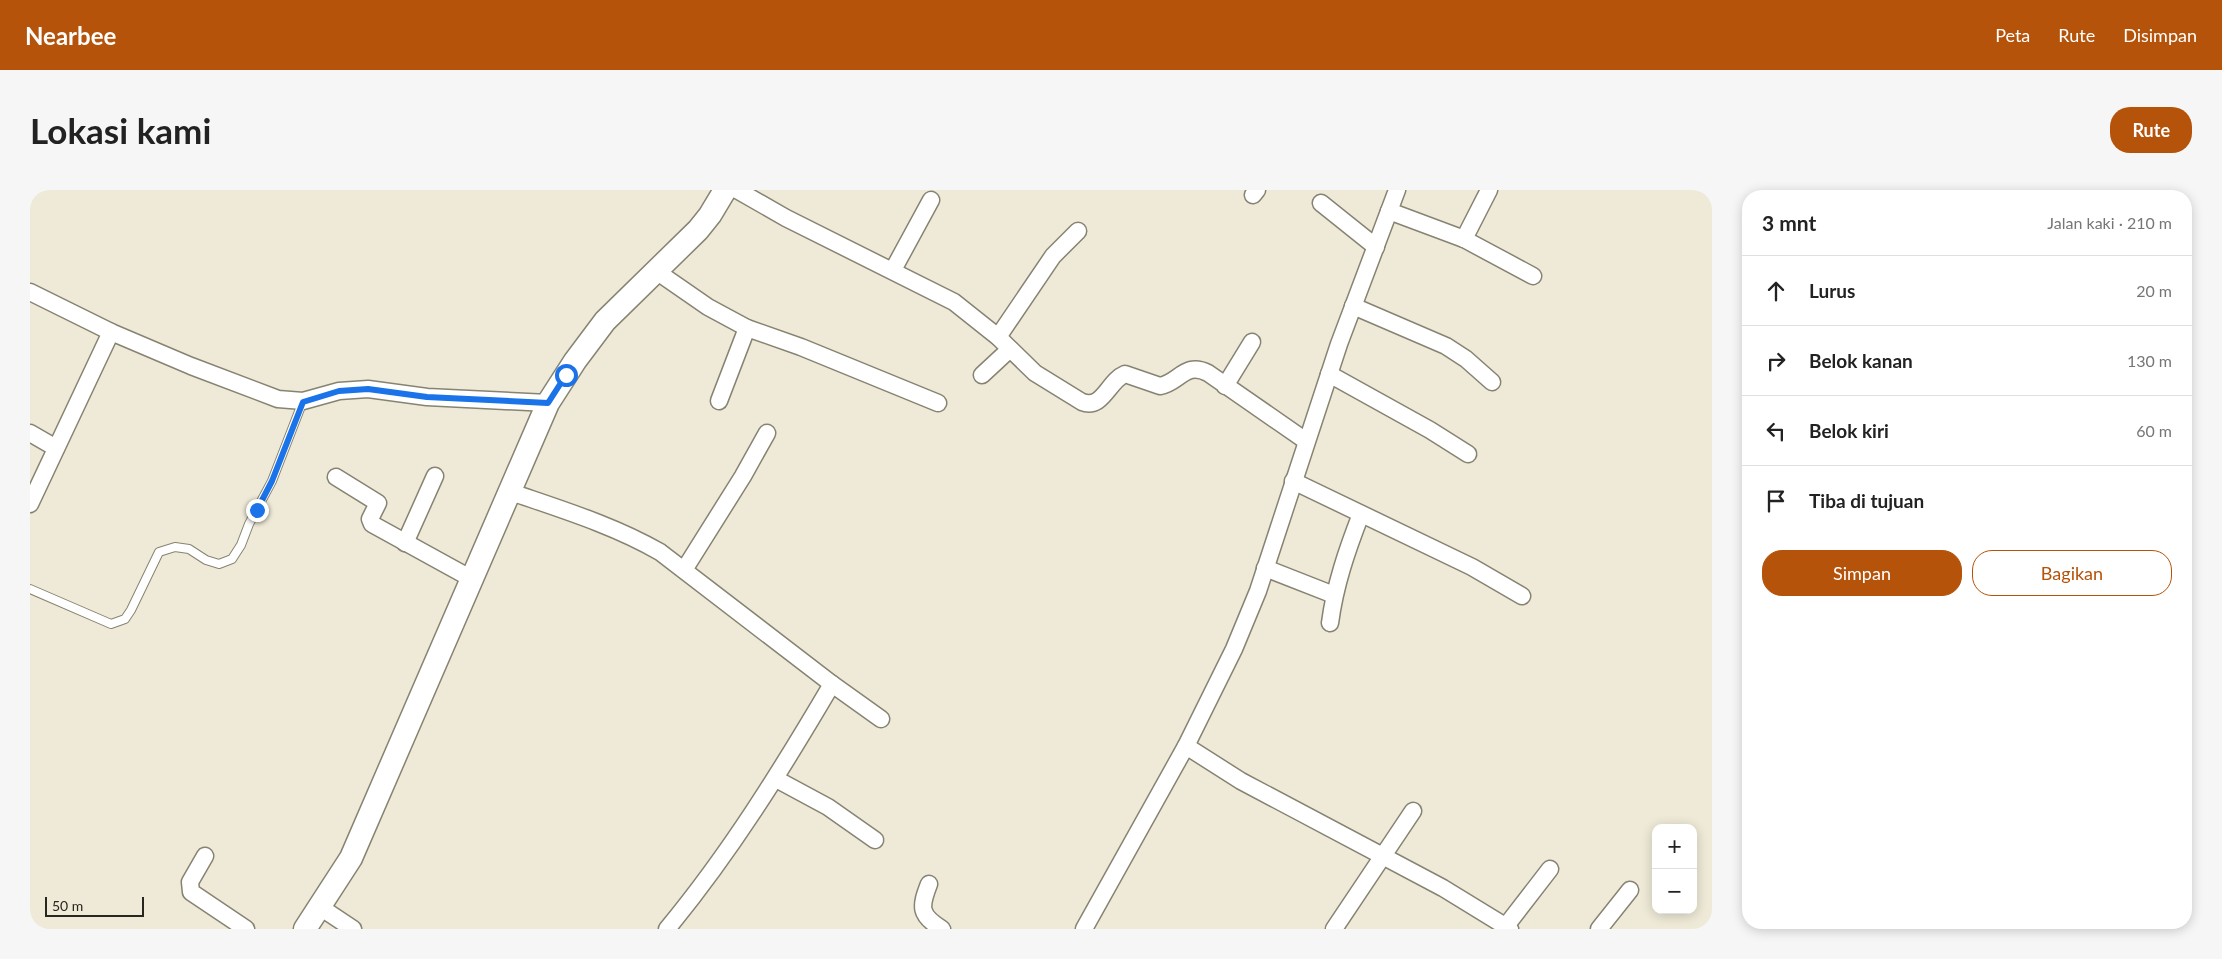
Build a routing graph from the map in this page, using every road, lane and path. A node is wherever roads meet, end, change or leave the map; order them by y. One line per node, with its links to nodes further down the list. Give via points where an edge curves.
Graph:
1 (725, 190): 11 (main road, via 698,230)
2 (737, 190): 10 (street)
3 (1489, 190): 8 (street)
4 (1392, 197): 8 (street); 9 (street)
5 (931, 200): 10 (street)
6 (1322, 203): 9 (street)
7 (1078, 231): 17 (street, via 1053,256)
8 (1464, 239): 12 (street)
9 (1376, 247): 14 (street)
10 (892, 270): 17 (street, via 954,302)
11 (656, 271): 15 (street, via 708,307); 26 (main road, via 605,321)
12 (1533, 276)
13 (30, 292): 16 (street)
14 (1353, 306): 20 (street); 22 (street, via 1446,346)
15 (747, 328): 24 (street); 27 (street)
16 (112, 332): 25 (street, via 278,399); 31 (street)
17 (998, 337): 19 (street)
18 (1252, 342): 23 (street)
19 (1010, 349): 21 (street); 23 (street, via 1035,373 1088,404 1100,399 1124,374 1160,386 1196,369 1208,373)
20 (1329, 374): 30 (street); 32 (street)
21 (982, 375)
22 (1492, 382)
23 (1225, 386): 30 (street)
24 (719, 401)
25 (303, 402): 26 (street, via 339,391 368,389 427,397); 43 (lane, via 272,481 249,524 242,545 232,559 219,564 189,549 175,547 159,552 131,610 125,619 111,624)
26 (548, 403): 36 (main road)
27 (938, 403)
28 (30, 433): 31 (street)
29 (767, 433): 41 (street)
30 (1306, 441): 35 (street)
31 (56, 448): 37 (street)
32 (1468, 454)
33 (435, 476): 39 (street)
34 (336, 477): 39 (street, via 374,499 378,503 370,519 372,524)
35 (1294, 481): 38 (street); 40 (street)
36 (508, 491): 41 (street, via 637,539); 42 (main road)
37 (30, 504)
38 (1361, 514): 44 (street); 45 (street, via 1472,567)
39 (405, 543): 42 (street)
40 (1265, 568): 44 (street); 49 (street, via 1234,649)
41 (684, 570): 47 (street)
42 (472, 579): 58 (main road, via 355,850)
43 (30, 589)
44 (1334, 595): 46 (street)
45 (1522, 596)
46 (1330, 623)
47 (832, 684): 48 (street); 50 (street)
48 (881, 719)
49 (1186, 746): 53 (street, via 1241,781); 65 (street)
50 (776, 778): 52 (street, via 828,807); 63 (street)
51 (1413, 812): 53 (street)
52 (875, 840)
53 (1382, 855): 59 (street); 66 (street)
54 (205, 856): 60 (street, via 190,882 191,892)
55 (1550, 869): 59 (street)
56 (929, 884): 64 (street, via 922,908 925,916)
57 (1630, 890): 67 (street)
58 (320, 906): 61 (main road); 62 (street)
59 (1508, 927)
60 (246, 929)
61 (305, 929)
62 (353, 929)
63 (667, 929)
64 (942, 929)
65 (1084, 929)
66 (1334, 929)
67 (1599, 929)

